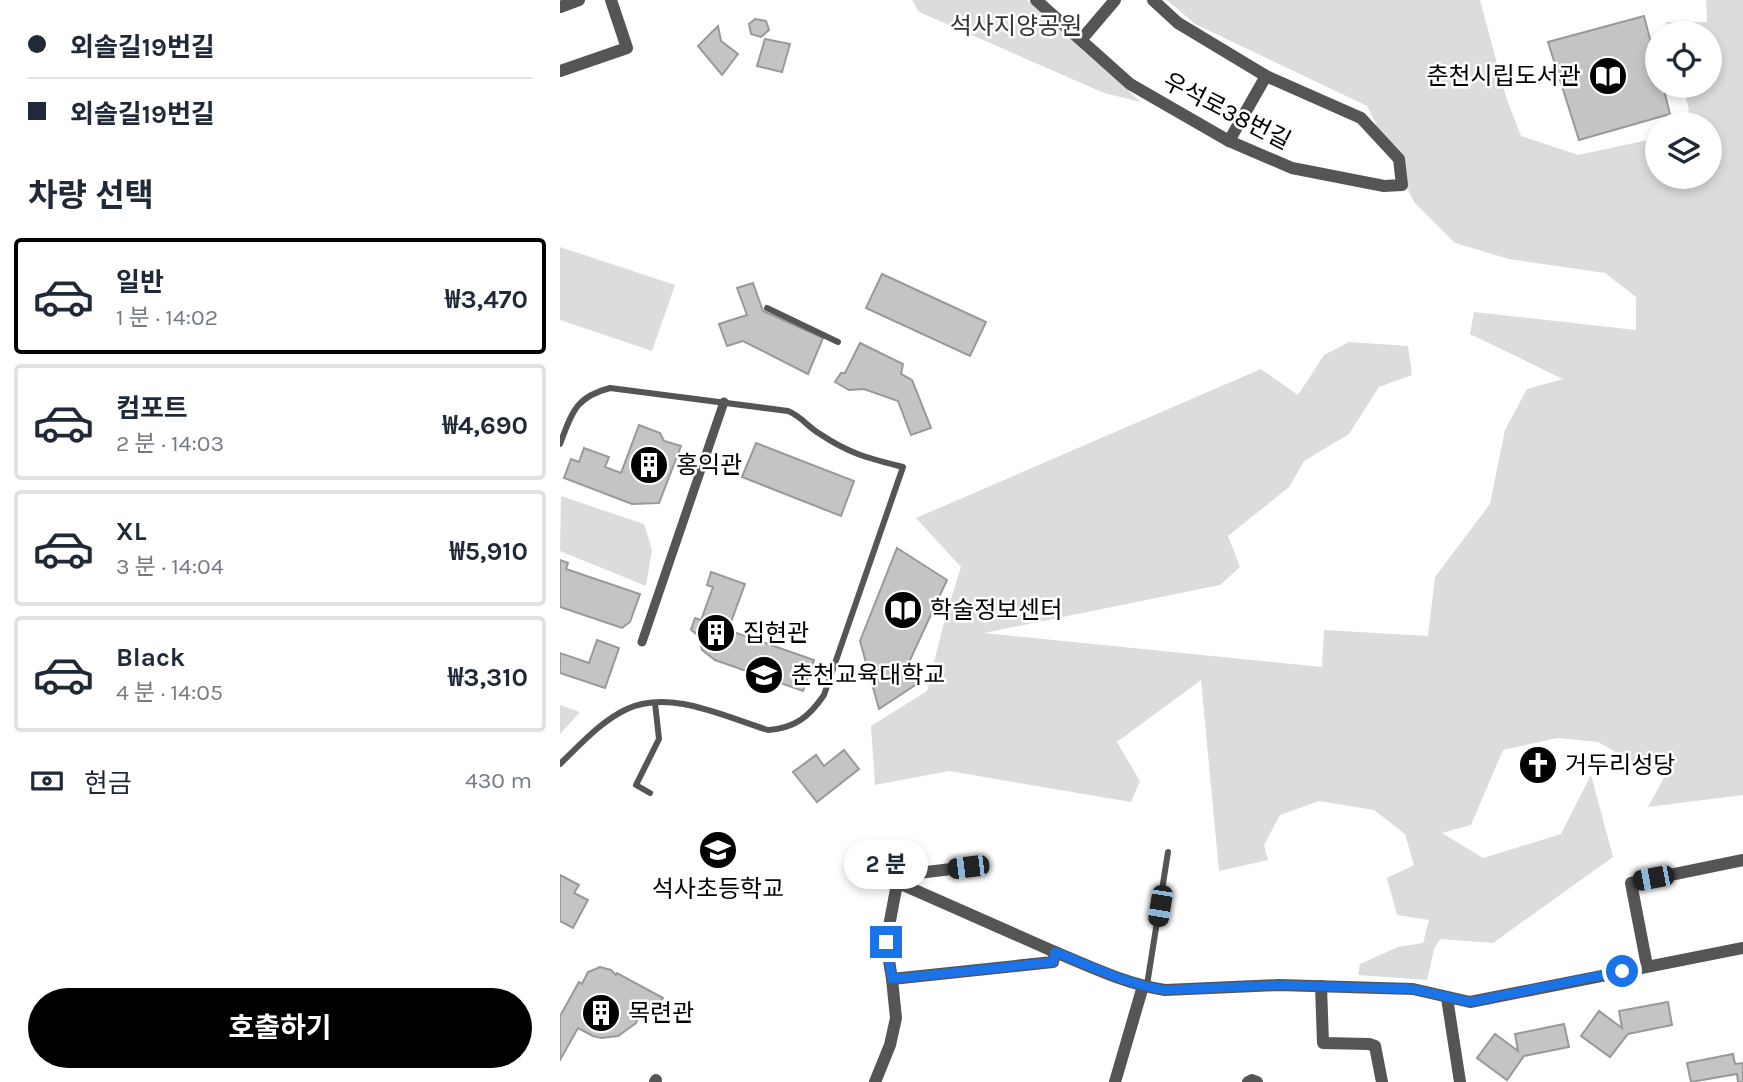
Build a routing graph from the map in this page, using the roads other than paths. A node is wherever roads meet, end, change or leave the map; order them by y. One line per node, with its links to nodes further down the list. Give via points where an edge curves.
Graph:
1 (579, 0): 6 (street)
2 (611, 0): 8 (street, via 627,48)
3 (1036, 0): 7 (street, 우석로38번길)
4 (1115, 0): 7 (street)
5 (1153, 0): 9 (street, 우석로38번길, via 1178,23)
6 (560, 7)
7 (1080, 40): 10 (street, 우석로38번길, via 1130,84)
8 (560, 71)
9 (1266, 76): 10 (street); 10 (street, 우석로38번길, via 1361,118 1399,159 1402,185 1384,186 1292,168)
10 (1229, 141)
11 (767, 308): 12 (lane)
12 (838, 342)
13 (724, 402): 14 (lane, via 610,388 573,410); 15 (street); 16 (lane, via 788,411 856,455 903,467 824,695 814,711 793,725 768,730 673,702)
14 (560, 443)
15 (642, 642)
16 (654, 703): 17 (lane, via 627,709 597,729); 18 (lane, via 660,739 636,785)
17 (560, 764)
18 (650, 793)
19 (1168, 852): 28 (lane)
20 (1743, 860): 25 (street, via 1631,883)
21 (968, 867): 22 (street, via 910,874)
22 (901, 884): 24 (street); 26 (street, via 896,889 886,942)
23 (1743, 948): 25 (street)
24 (1055, 952): 26 (street, via 1053,962); 28 (street)
25 (1647, 966): 29 (street, via 1470,1002)
26 (892, 979): 30 (street, via 896,1018)
27 (1321, 986): 28 (street); 29 (street, via 1413,989); 35 (street, via 1323,1043 1375,1046)
28 (1145, 987): 32 (street)
29 (1447, 998): 36 (street)
30 (875, 1082): 31 (street)
31 (888, 1082)
32 (1115, 1082)
33 (1248, 1082): 34 (street)
34 (1257, 1082)
35 (1382, 1082)
36 (1460, 1082)

